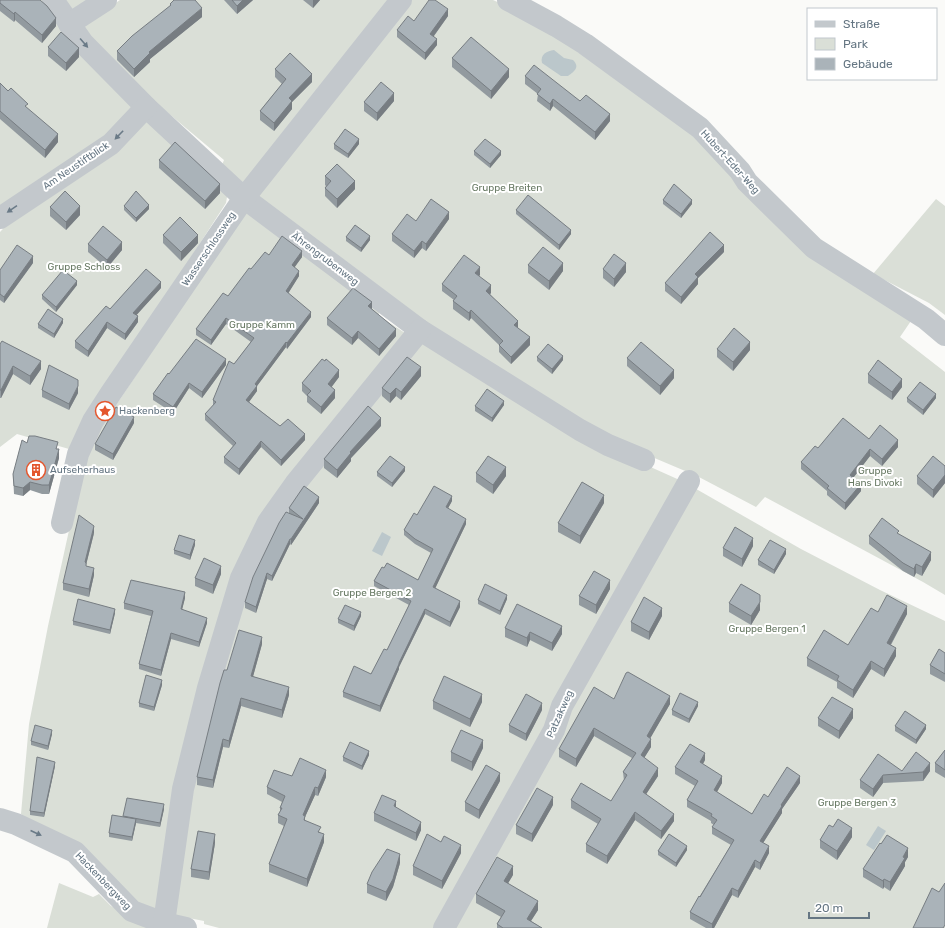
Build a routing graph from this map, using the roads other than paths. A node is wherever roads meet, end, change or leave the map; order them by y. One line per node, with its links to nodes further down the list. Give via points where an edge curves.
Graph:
1 (53, 0): 5 (street, Ährengrubenweg)
2 (106, 0): 5 (street)
3 (401, 0): 7 (street, Wasserschlossweg)
4 (508, 0): 10 (street, Hubert-Eder-Weg, via 585,44 700,128 747,182 814,248 926,319)
5 (68, 24): 6 (street, Ährengrubenweg, one-way to 6, via 83,43)
6 (146, 107): 7 (street, Ährengrubenweg); 8 (street, Am Neustiftblick, one-way to 8, via 111,144)
7 (244, 198): 9 (street, Ährengrubenweg); 13 (street, Wasserschlossweg, via 93,421 78,454)
8 (0, 218)
9 (420, 330): 11 (street, Ährengrubenweg, via 580,430); 15 (street, via 295,484 268,522 241,578 208,688 184,789)
10 (945, 335)
11 (644, 460)
12 (690, 481): 17 (street, Patzakweg, via 562,706 554,730)
13 (62, 523)
14 (0, 819): 15 (street, Hackenbergweg, one-way to 15, via 76,852 132,911)
15 (164, 923): 16 (street, Hackenbergweg)
16 (186, 928)
17 (444, 928)

